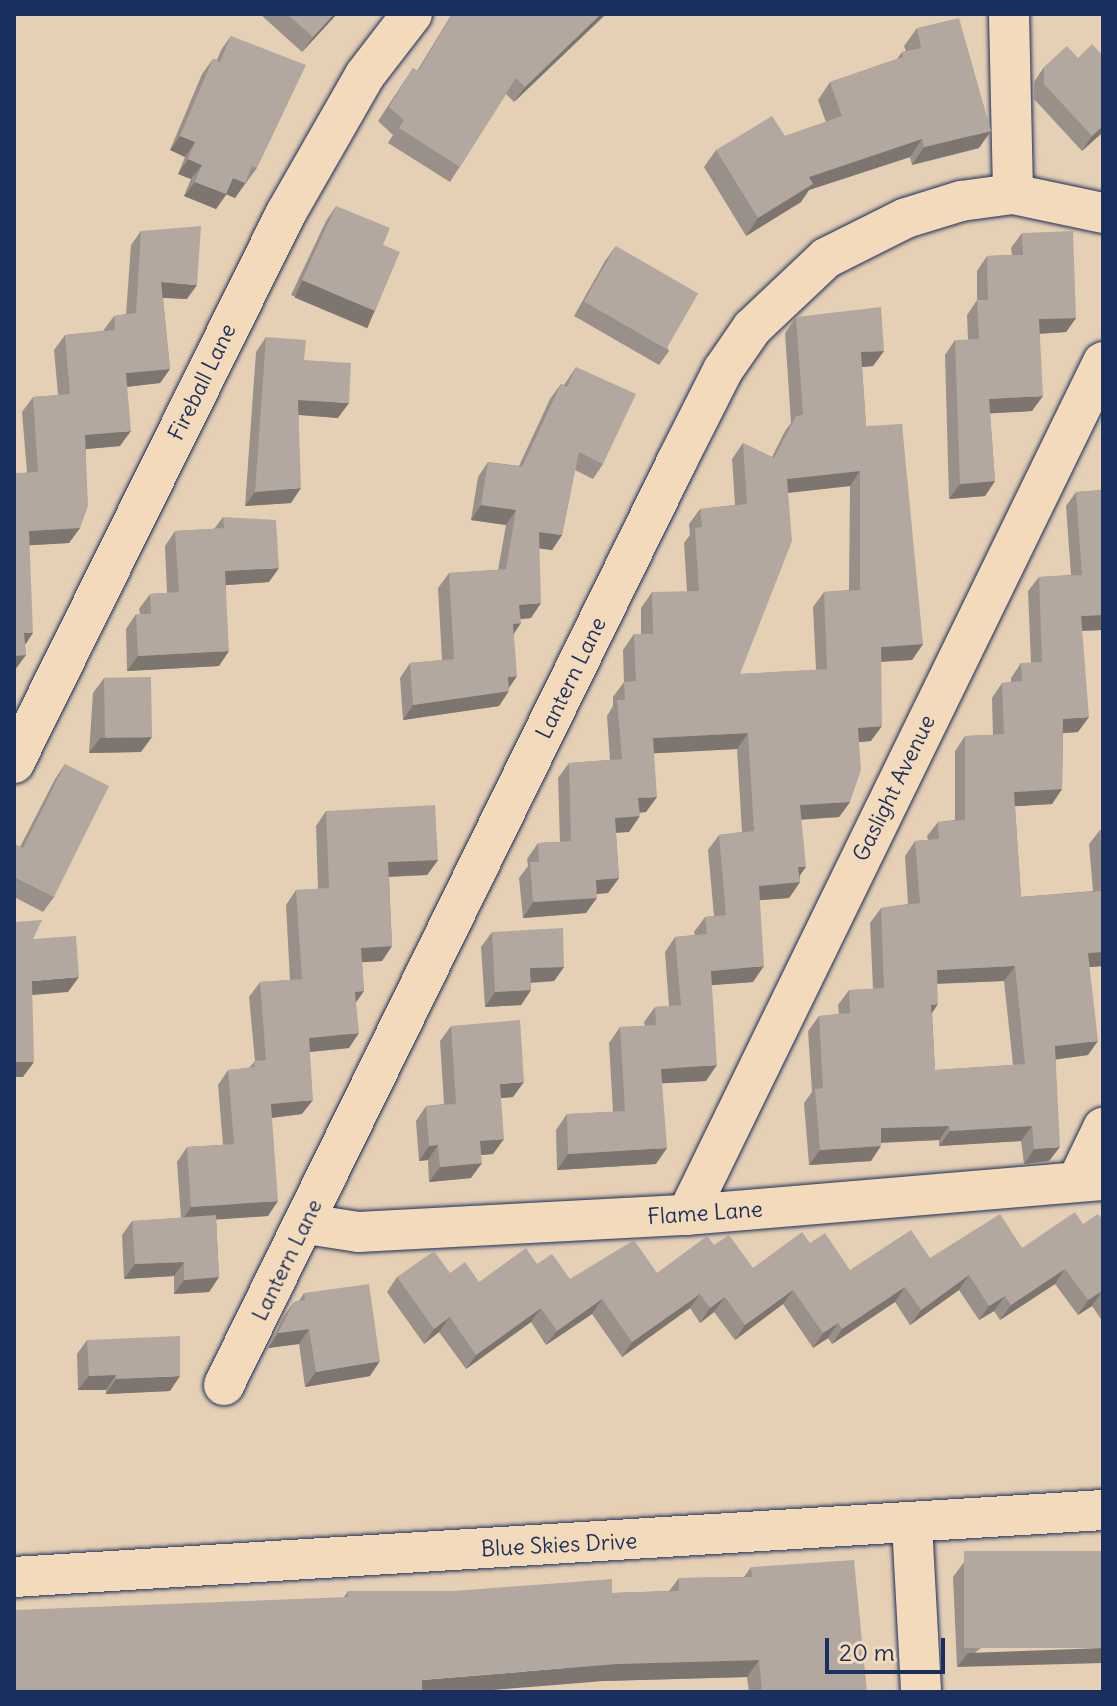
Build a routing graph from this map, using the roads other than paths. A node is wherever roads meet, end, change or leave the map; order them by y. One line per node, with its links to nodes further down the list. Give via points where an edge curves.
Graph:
1 (412, 14): 6 (street, Fireball Lane, via 365,75 286,213)
2 (1009, 14): 3 (street)
3 (1013, 194): 4 (street, Lantern Lane); 10 (street, Lantern Lane, via 961,201 906,218 826,258 784,292 723,370)
4 (1103, 213)
5 (1103, 362): 9 (street, Gaslight Avenue)
6 (14, 763)
7 (1103, 1128): 8 (street)
8 (1090, 1180): 9 (street, Flame Lane)
9 (687, 1215): 10 (street, Flame Lane, via 358,1232)
10 (307, 1224): 11 (street, Lantern Lane)
11 (224, 1385)
12 (1103, 1510): 13 (street, Blue Skies Drive)
13 (912, 1524): 14 (street, Blue Skies Drive); 15 (street)
14 (14, 1577)
15 (921, 1692)

